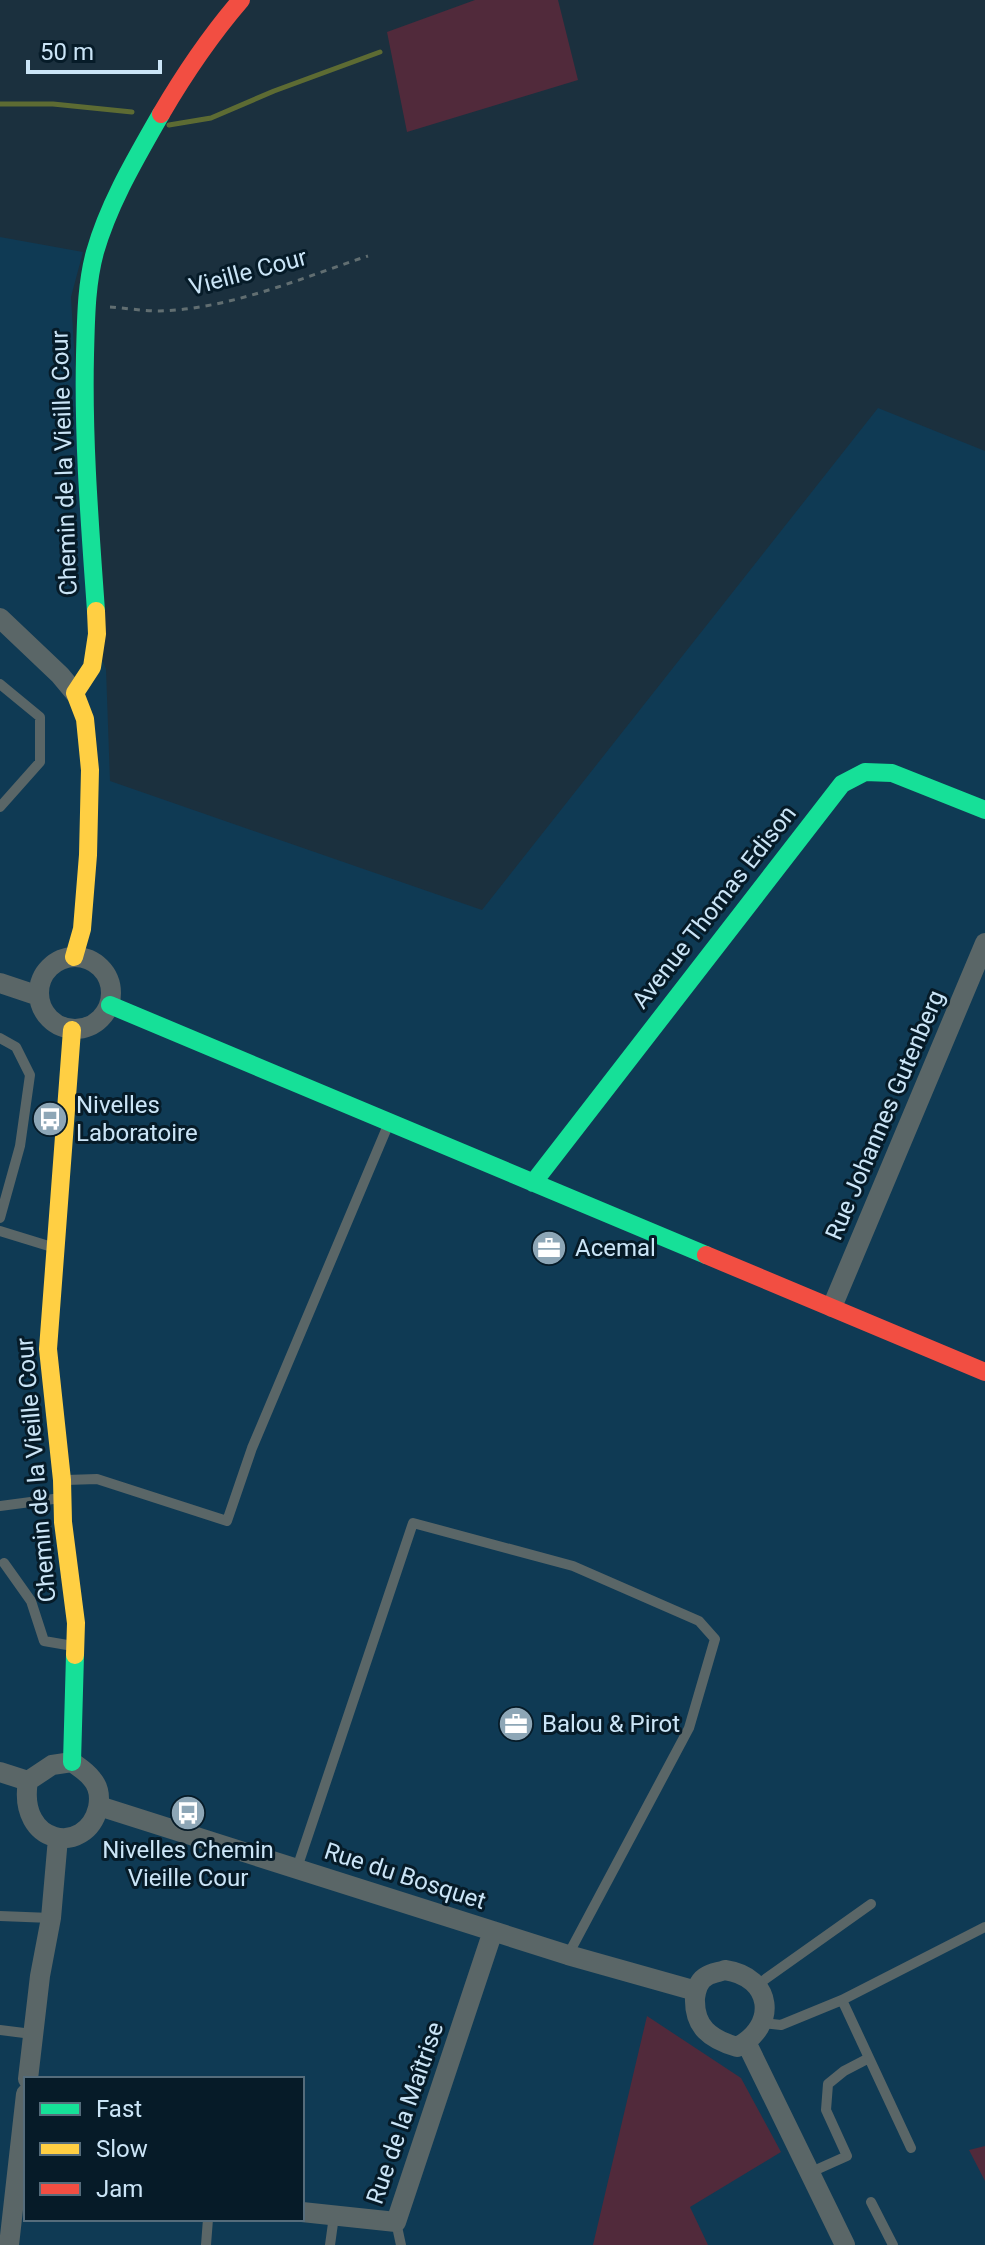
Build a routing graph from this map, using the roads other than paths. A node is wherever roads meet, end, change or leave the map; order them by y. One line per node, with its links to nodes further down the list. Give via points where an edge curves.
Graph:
1 (241, 0): 4 (street, Chemin de la Vieille Cour, via 184,74 121,186 94,255 86,304 84,393 97,634 92,667)
2 (1, 621): 4 (street)
3 (0, 684): 5 (lane, via 40,717 40,762)
4 (75, 693): 8 (street, via 85,719 90,770 82,929)
5 (0, 807)
6 (985, 810): 15 (street, Avenue Thomas Edison, via 892,773 865,772 842,784)
7 (985, 943): 19 (street, Rue Johannes Gutenberg)
8 (74, 957): 10 (street, via 51,966); 11 (street, via 97,964 105,973 111,984)
9 (0, 983): 10 (street)
10 (39, 996): 12 (street, via 49,1019)
11 (110, 1005): 12 (street, via 96,1023); 15 (street)
12 (72, 1030): 18 (street, Chemin de la Vieille Cour)
13 (0, 1038): 16 (lane, via 16,1047 30,1075 20,1146)
14 (386, 1130): 21 (lane, via 252,1448 227,1521 97,1479)
15 (533, 1183): 19 (street)
16 (0, 1218)
17 (0, 1231): 18 (lane)
18 (55, 1248): 21 (street, Chemin de la Vieille Cour, via 48,1349)
19 (832, 1307): 20 (street)
20 (985, 1372)
21 (63, 1489): 22 (lane); 24 (street, Chemin de la Vieille Cour)
22 (0, 1506)
23 (4, 1563): 24 (lane, via 31,1601 44,1641)
24 (75, 1646): 25 (street, Chemin de la Vieille Cour)
25 (72, 1762): 27 (street, via 52,1765); 28 (street, via 97,1787)
26 (0, 1772): 27 (street)
27 (28, 1781): 29 (street, via 30,1817)
28 (99, 1806): 29 (street, via 88,1828); 30 (street, Rue du Bosquet)
29 (58, 1838): 33 (street)
30 (297, 1868): 35 (street, Rue du Bosquet); 36 (lane, via 413,1523 573,1566 699,1621 715,1639 689,1728)
31 (871, 1904): 37 (lane)
32 (0, 1916): 33 (lane)
33 (51, 1918): 42 (street)
34 (985, 1927): 39 (lane)
35 (493, 1931): 36 (street, Rue du Bosquet); 54 (street, Rue de la Maîtrise)
36 (568, 1955): 38 (street, Rue du Bosquet)
37 (757, 1985): 38 (street, via 739,1972 725,1970 706,1976); 40 (street, via 763,1997)
38 (696, 1991): 43 (street, via 695,2011 705,2031 737,2047)
39 (842, 2000): 40 (lane, via 781,2025); 44 (lane)
40 (763, 2023): 43 (street)
41 (0, 2030): 42 (lane)
42 (32, 2034): 45 (street)
43 (746, 2042): 48 (street)
44 (869, 2058): 47 (lane); 48 (lane, via 828,2084 826,2110 847,2156)
45 (28, 2077)
46 (24, 2138): 49 (street)
47 (911, 2148)
48 (809, 2173): 59 (street)
49 (22, 2182): 55 (street)
50 (871, 2202): 60 (lane)
51 (304, 2212): 52 (street, Rue de la Maîtrise)
52 (334, 2216): 54 (street, Rue de la Maîtrise); 57 (lane)
53 (208, 2221): 56 (lane)
54 (396, 2222): 58 (lane)
55 (9, 2245)
56 (206, 2245)
57 (330, 2245)
58 (401, 2245)
59 (845, 2245)
60 (893, 2245)

